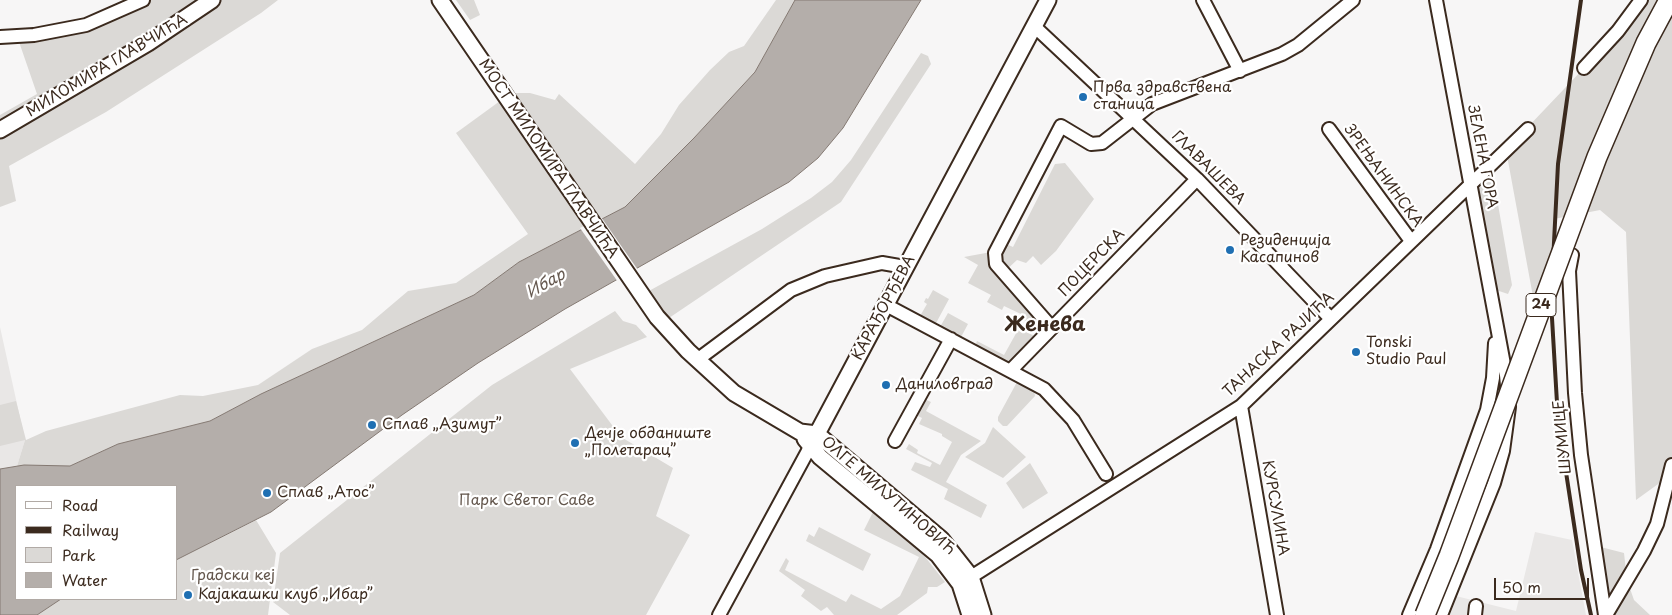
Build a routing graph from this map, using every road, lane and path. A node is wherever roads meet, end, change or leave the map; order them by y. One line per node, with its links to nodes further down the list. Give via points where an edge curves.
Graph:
1 (143, 0): 11 (street, via 86,25 34,35)
2 (212, 0): 17 (street, МИЛОМИРА ГЛАВЧИЋА, via 148,43)
3 (440, 0): 28 (street, МОСТ МИЛОМИРА ГЛАВЧИЋА, via 657,317)
4 (1048, 0): 10 (street, КАРАЂОРЂЕВА)
5 (1203, 0): 13 (street)
6 (1353, 0): 13 (street, via 1298,45)
7 (1436, 0): 19 (street, ЗЕЛЕНА ГОРА)
8 (1641, 0): 12 (street)
9 (1669, 0): 42 (main road, 24, bridge, via 1646,43 1600,148 1449,556)
10 (1034, 26): 14 (street, ГЛАВАШЕВА); 22 (street, КАРАЂОРЂЕВА)
11 (0, 37)
12 (1584, 68)
13 (1240, 71): 14 (street, via 1152,104)
14 (1133, 117): 18 (street, ГЛАВАШЕВА); 26 (street, via 1098,144 1091,144 1061,126 995,253 996,264)
15 (1329, 129): 20 (street, ЗРЕЊАНИНСКА)
16 (1528, 129): 19 (street, ТАНАСКА РАЈИЋА)
17 (0, 130)
18 (1197, 179): 24 (street, ГЛАВАШЕВА); 26 (street, ПОЦЕРСКА)
19 (1471, 183): 20 (street, ТАНАСКА РАЈИЋА); 25 (street, ЗЕЛЕНА ГОРА)
20 (1411, 242): 24 (street, ТАНАСКА РАЈИЋА)
21 (1572, 255): 44 (street, ШУМИЦЕ, via 1569,271 1575,392)
22 (905, 267): 23 (street, КАРАЂОРЂЕВА); 28 (street, via 882,263 825,276 791,290)
23 (886, 305): 27 (street); 32 (street, КАРАЂОРЂЕВА)
24 (1331, 319): 30 (street, ТАНАСКА РАЈИЋА)
25 (1496, 321): 41 (street, ЗЕЛЕНА ГОРА, via 1493,378 1487,410); 43 (street, ЗЕЛЕНА ГОРА, via 1508,385 1507,434 1494,483)
26 (1052, 328): 29 (street, ПОЦЕРСКА)
27 (951, 339): 29 (street); 33 (street)
28 (697, 360): 31 (street, МОСТ МИЛОМИРА ГЛАВЧИЋА, via 745,401)
29 (1011, 370): 35 (street, via 1044,389 1073,420)
30 (1241, 406): 36 (street, ТАНАСКА РАЈИЋА); 40 (street, КУРСУЛИНА)
31 (800, 432): 32 (street, ОЛГЕ МИЛУТИНОВИЋ)
32 (814, 441): 36 (street, ОЛГЕ МИЛУТИНОВИЋ, via 950,569); 37 (street, КАРАЂОРЂЕВА)
33 (895, 442)
34 (1672, 466): 44 (street, via 1644,551)
35 (1106, 474)
36 (966, 580): 38 (street, ОЛГЕ МИЛУТИНОВИЋ); 39 (street, ОЛГЕ МИЛУТИНОВИЋ)
37 (719, 615)
38 (970, 615)
39 (983, 615)
40 (1277, 615)
41 (1409, 615)
42 (1424, 615)
43 (1441, 615)
44 (1605, 615)

